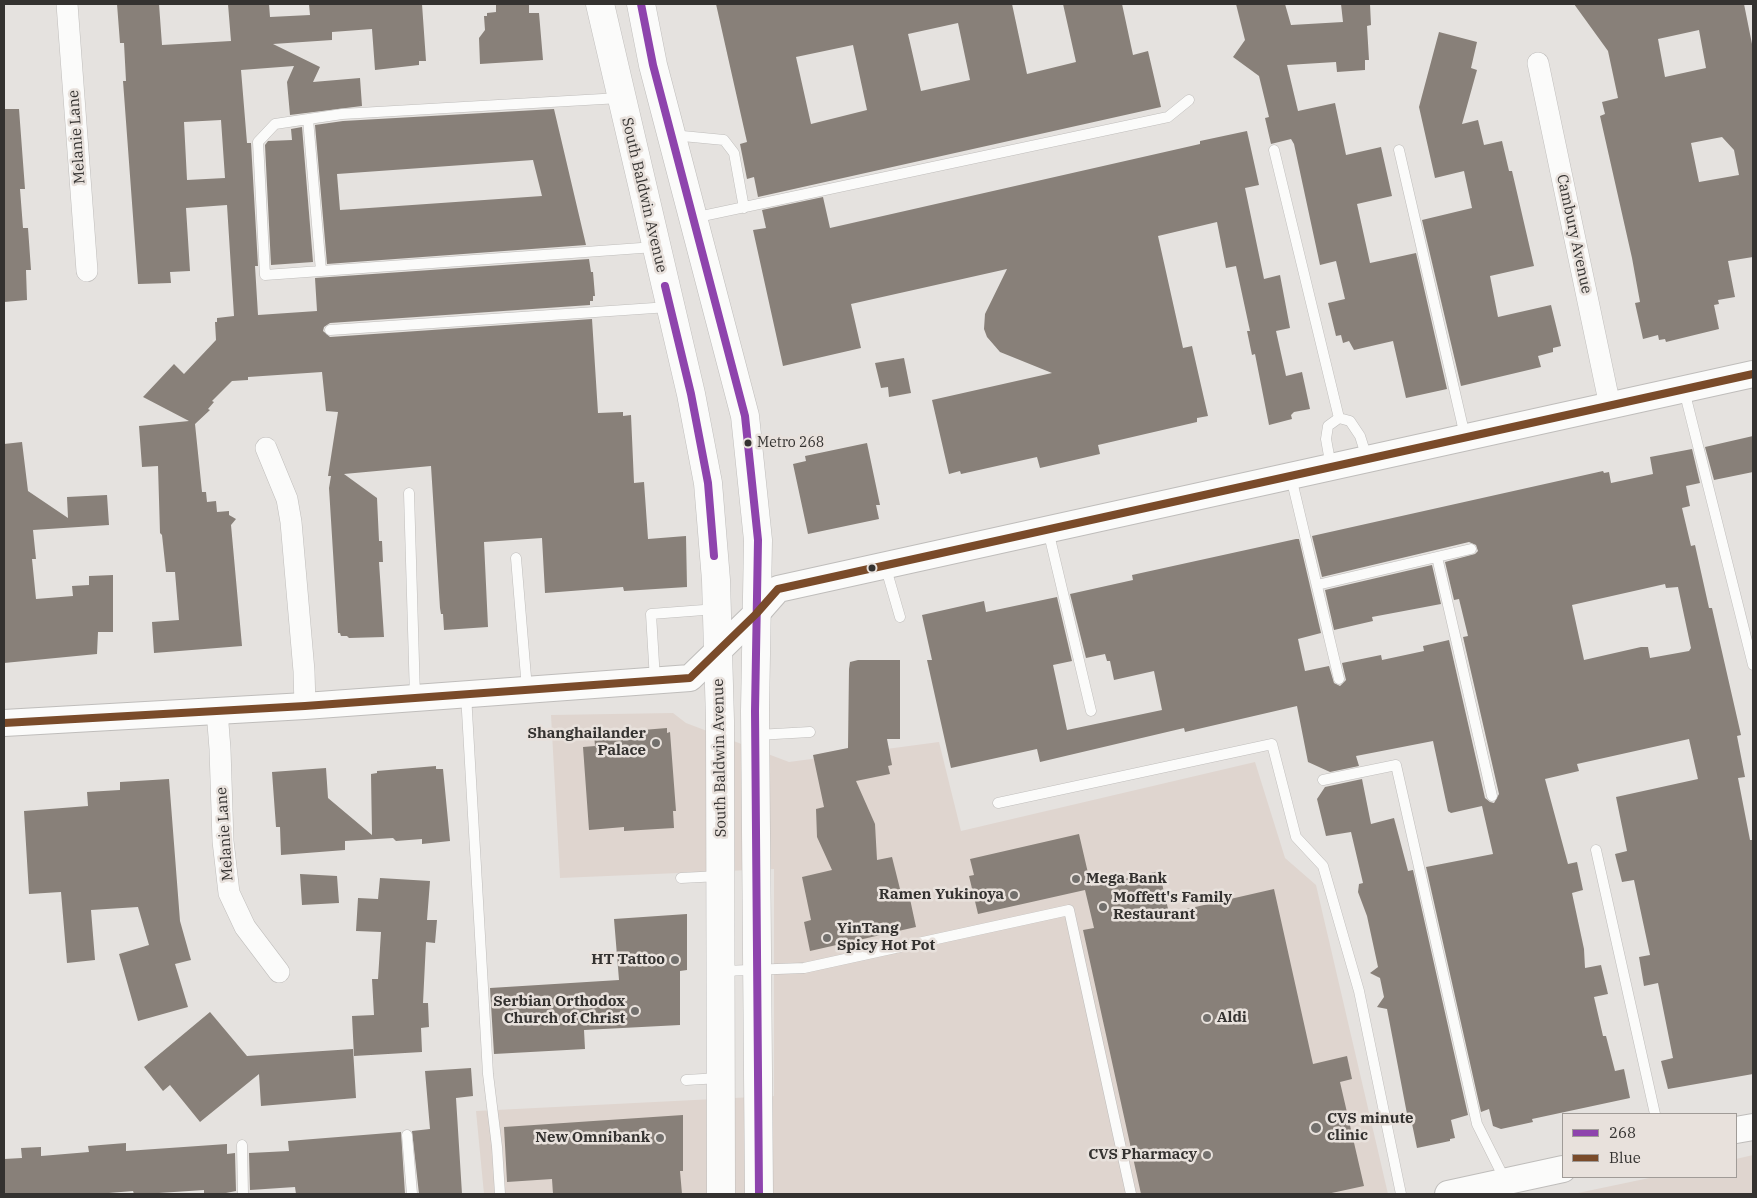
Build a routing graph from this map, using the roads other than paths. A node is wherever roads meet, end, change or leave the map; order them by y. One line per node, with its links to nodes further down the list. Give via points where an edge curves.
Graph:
1 (67, 4): 14 (street, Melanie Lane)
2 (600, 4): 5 (main road, South Baldwin Avenue)
3 (641, 4): 8 (main road)
4 (1538, 63): 20 (street, Cambury Avenue)
5 (621, 98): 7 (lane, via 342,114); 13 (main road, South Baldwin Avenue)
6 (1189, 100): 11 (lane, via 1168,117)
7 (308, 119): 15 (lane); 15 (lane, via 275,124 258,142 265,275)
8 (671, 135): 11 (lane, via 724,140 734,153); 12 (main road)
9 (1274, 150): 21 (lane)
10 (1399, 150): 22 (lane)
11 (744, 208): 12 (lane)
12 (692, 218): 35 (main road, via 745,416 758,540)
13 (656, 247): 15 (lane); 16 (main road, South Baldwin Avenue)
14 (87, 271)
15 (321, 271)
16 (670, 307): 17 (lane); 34 (main road, South Baldwin Avenue, via 708,483)
17 (330, 330)
18 (1753, 374): 19 (street)
19 (1684, 390): 20 (street); 38 (lane)
20 (1610, 406): 22 (street)
21 (1339, 418): 24 (lane, via 1350,421 1360,436); 25 (lane, via 1328,426 1326,439)
22 (1466, 437): 24 (street)
23 (266, 448): 44 (street, via 287,499 291,522)
24 (1367, 459): 25 (street)
25 (1331, 467): 26 (street)
26 (1290, 476): 28 (street); 33 (lane)
27 (409, 493): 43 (lane)
28 (1048, 529): 32 (street); 46 (lane)
29 (1471, 549): 30 (lane)
30 (1437, 557): 33 (lane); 51 (lane)
31 (516, 558): 41 (lane)
32 (885, 565): 35 (street, via 778,589); 36 (lane)
33 (1316, 585): 39 (lane)
34 (717, 609): 37 (main road, South Baldwin Avenue); 40 (lane, via 651,614)
35 (756, 614): 37 (street); 49 (main road)
36 (900, 617)
37 (718, 651): 40 (street, via 690,678); 54 (main road, South Baldwin Avenue)
38 (1753, 665)
39 (1339, 679)
40 (655, 681): 41 (street)
41 (527, 689): 42 (street)
42 (466, 693): 43 (street); 70 (lane, via 488,1074)
43 (415, 697): 44 (street)
44 (305, 706): 45 (street)
45 (217, 711): 47 (street); 58 (street, Melanie Lane, via 223,841 229,893 245,927)
46 (1091, 711)
47 (4, 723)
48 (810, 732): 49 (lane)
49 (756, 735): 57 (main road)
50 (1323, 780): 67 (lane, via 1396,765 1477,1124)
51 (1492, 796)
52 (998, 803): 74 (lane, via 1272,744 1296,837 1324,866 1359,990)
53 (1596, 850): 61 (lane)
54 (721, 876): 55 (lane); 56 (main road, South Baldwin Avenue)
55 (681, 878)
56 (721, 971): 57 (lane); 59 (main road, South Baldwin Avenue)
57 (758, 971): 72 (main road); 73 (lane, via 804,968 1069,910)
58 (279, 972)
59 (721, 1078): 60 (lane); 71 (main road, South Baldwin Avenue)
60 (686, 1080)
61 (1655, 1113)
62 (1753, 1127): 63 (street)
63 (1737, 1130)
64 (408, 1135): 69 (lane)
65 (242, 1145): 68 (lane)
66 (1562, 1168): 67 (street)
67 (1505, 1181): 75 (street)
68 (244, 1194)
69 (412, 1194)
70 (500, 1194)
71 (721, 1194)
72 (760, 1194)
73 (1131, 1194)
74 (1401, 1194)
75 (1448, 1194)

